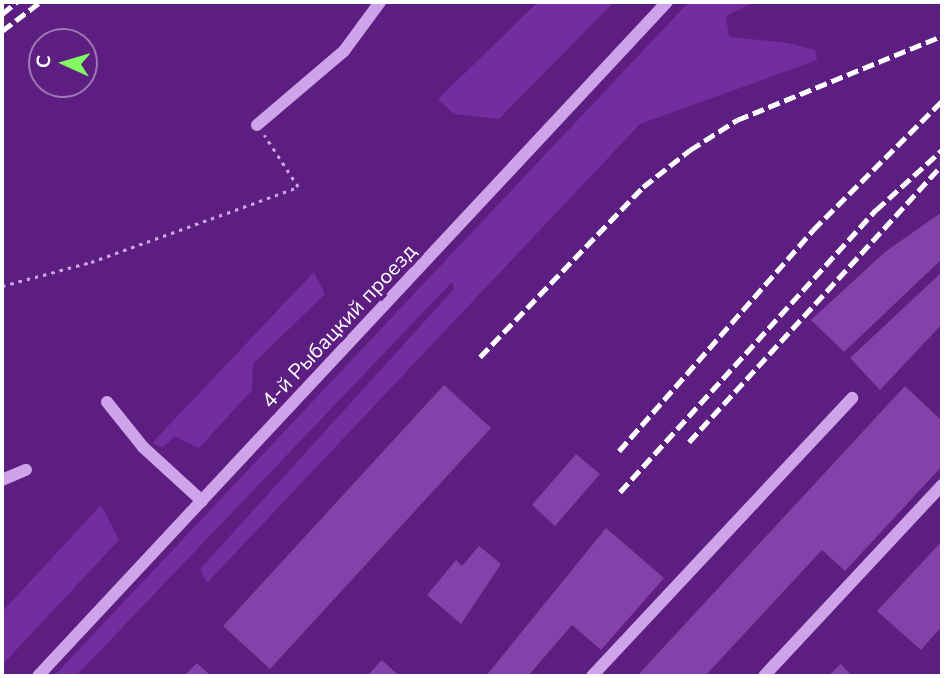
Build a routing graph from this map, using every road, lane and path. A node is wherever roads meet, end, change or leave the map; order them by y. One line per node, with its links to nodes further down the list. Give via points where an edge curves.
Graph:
1 (380, 2): 3 (street, via 335,61)
2 (667, 2): 10 (street, 4-й Рыбацкий проезд)
3 (257, 125): 4 (path, via 298,187 240,212)
4 (2, 286)
5 (852, 398): 12 (street)
6 (107, 402): 10 (street, via 143,447)
7 (26, 470): 8 (street)
8 (2, 480)
9 (942, 485): 13 (street)
10 (202, 501): 11 (street, 4-й Рыбацкий проезд)
11 (38, 676)
12 (592, 676)
13 (764, 676)

